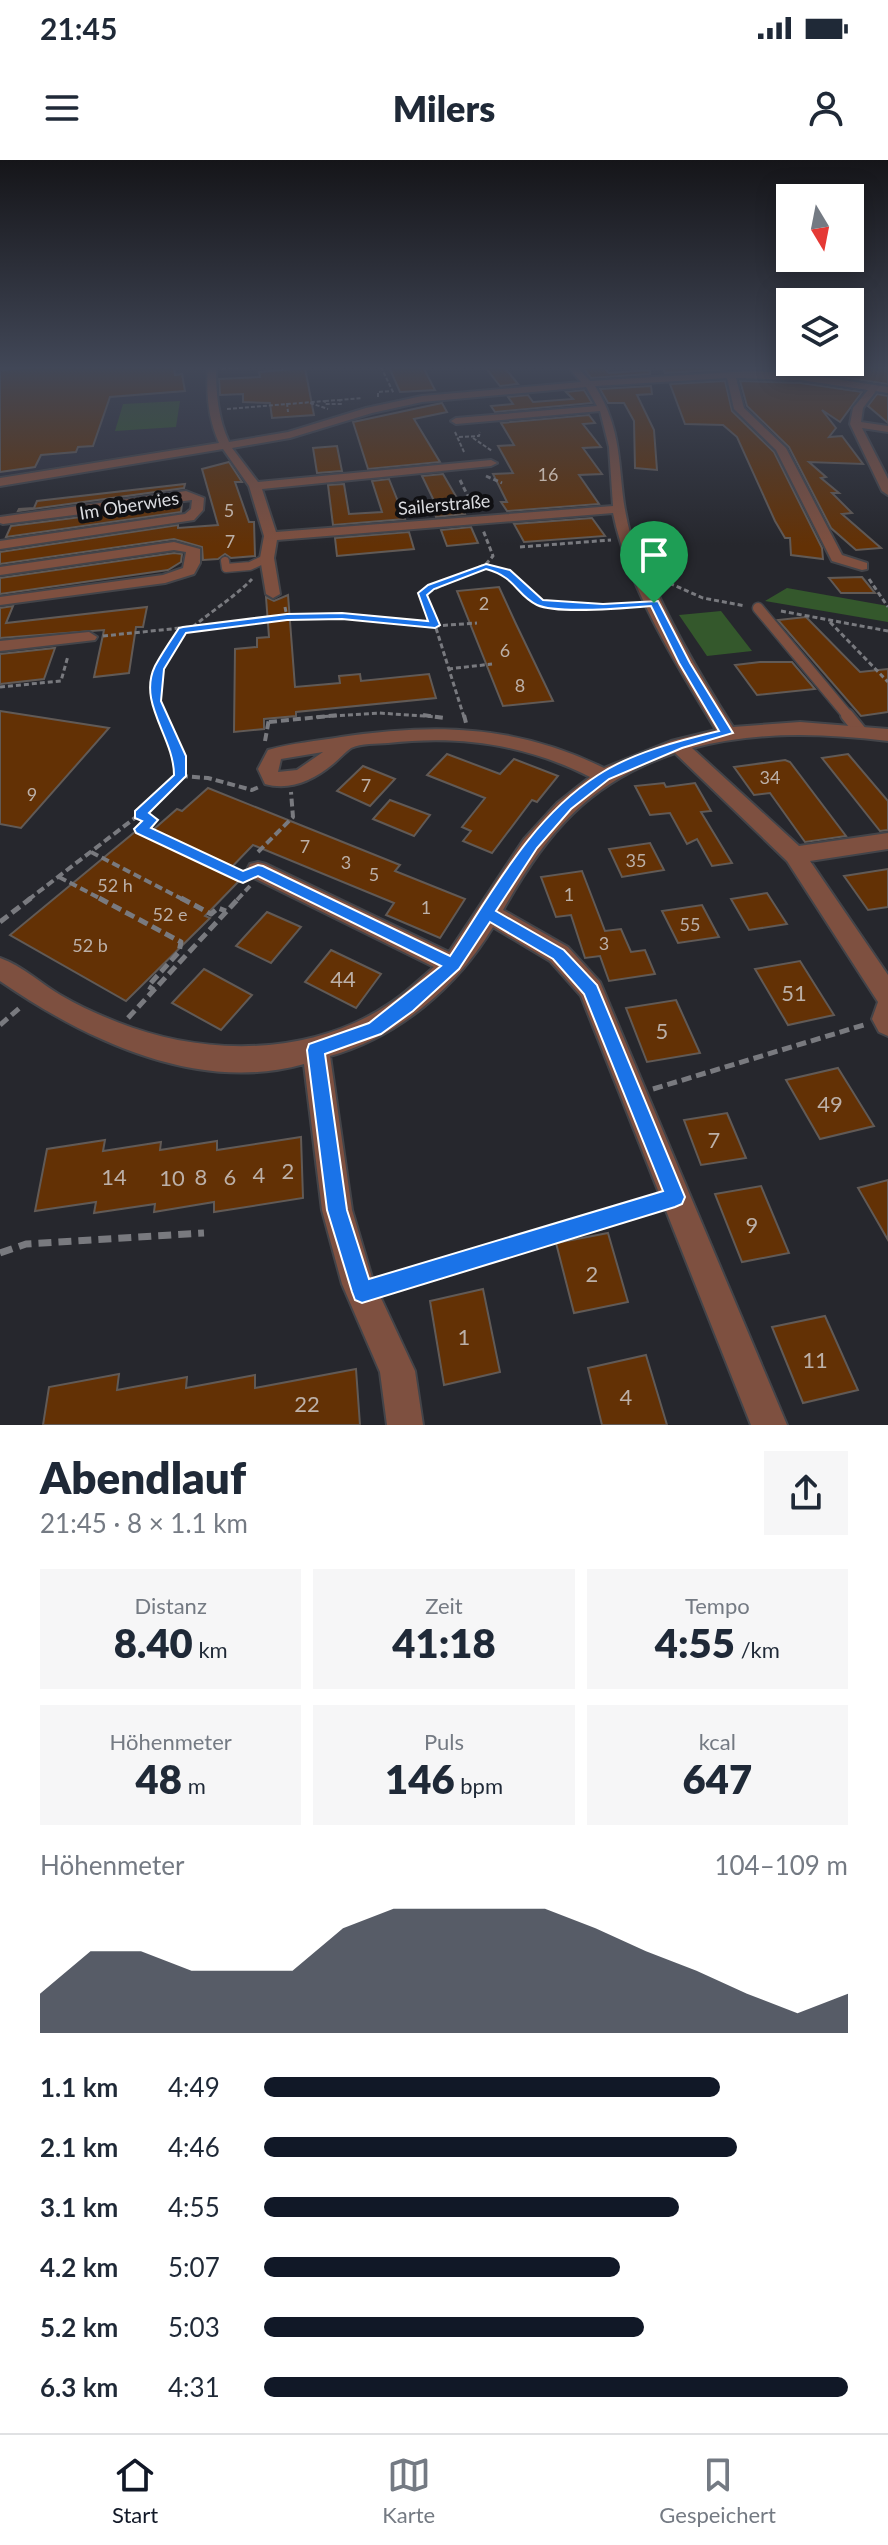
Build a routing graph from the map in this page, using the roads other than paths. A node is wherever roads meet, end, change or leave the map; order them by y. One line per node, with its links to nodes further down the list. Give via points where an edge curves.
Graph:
1 (218, 426): 6 (street)
2 (320, 426): 6 (street)
3 (612, 426): 11 (street)
4 (757, 426): 17 (street, via 781,448 837,558)
5 (858, 426): 10 (street)
6 (225, 445): 8 (street); 9 (street)
7 (495, 459): 9 (street)
8 (2, 482): 12 (street, Im Oberwies)
9 (255, 486): 13 (street)
10 (888, 491)
11 (619, 509): 13 (street, Sailerstraße); 25 (street, via 640,574)
12 (2, 513): 14 (street, Im Oberwies, via 198,498 197,510 189,517)
13 (271, 536): 16 (street)
14 (0, 545)
15 (225, 561): 16 (lane, via 226,568 238,569)
16 (268, 562): 19 (street)
17 (862, 566)
18 (0, 571): 20 (street, via 174,546 193,549 189,571 165,579)
19 (273, 594)
20 (0, 601)
21 (758, 608): 24 (lane)
22 (89, 637): 23 (street)
23 (0, 646)
24 (860, 731): 25 (street, via 780,727); 26 (street)
25 (727, 733): 28 (street)
26 (888, 735)
27 (346, 743): 27 (street, via 302,778 272,779 267,773 266,751); 29 (street, via 468,728 557,751)
28 (678, 745): 29 (street); 31 (street)
29 (604, 776): 33 (street, via 566,806 532,844)
30 (888, 841): 31 (street)
31 (795, 855): 36 (street)
32 (261, 872): 34 (street)
33 (488, 913): 34 (street); 39 (street, via 559,954 591,990)
34 (453, 965): 37 (street, via 375,1029)
35 (0, 968): 37 (street, via 34,994 113,1034 180,1055 228,1061)
36 (887, 1011)
37 (316, 1050): 38 (street, via 337,1210 362,1292 397,1371)
38 (405, 1425)
39 (769, 1425)

